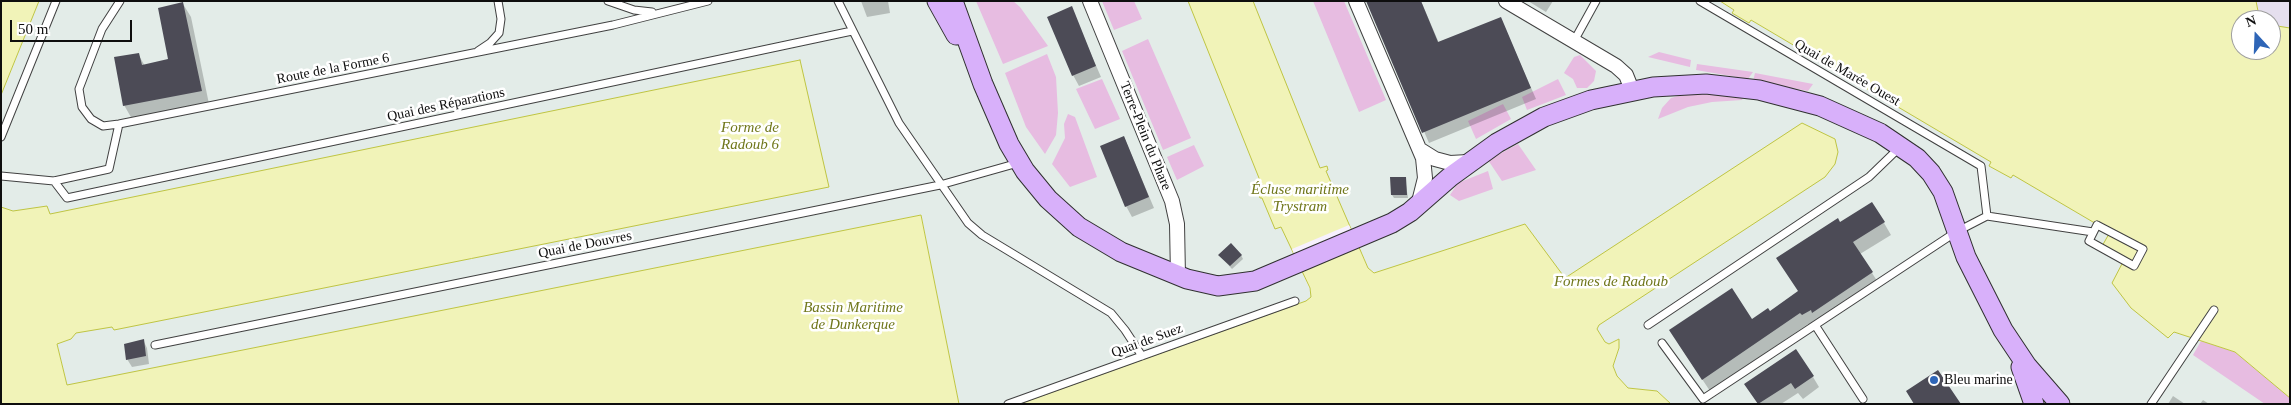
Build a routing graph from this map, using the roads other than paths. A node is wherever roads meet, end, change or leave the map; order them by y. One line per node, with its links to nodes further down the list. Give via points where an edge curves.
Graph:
1 (56, 1): 23 (lane)
2 (113, 1): 16 (lane)
3 (120, 1): 16 (lane, Route de la Forme 6)
4 (498, 1): 19 (lane, via 499,33)
5 (608, 1): 15 (lane, via 634,10)
6 (708, 1): 15 (lane, Route de la Forme 6)
7 (838, 1): 17 (lane)
8 (937, 1): 20 (street)
9 (953, 1): 20 (street)
10 (1090, 1): 35 (street, Terre-Plein du Phare, via 1172,201 1177,224)
11 (1356, 1): 25 (street)
12 (1506, 1): 18 (street)
13 (1596, 1): 18 (lane)
14 (1700, 1): 32 (lane, Quai de Marée Ouest, via 1981,166)
15 (658, 12): 19 (lane, Route de la Forme 6, via 614,25)
16 (102, 29): 22 (lane, Route de la Forme 6, via 80,85 79,100 87,115 96,122 103,126)
17 (852, 32): 29 (lane, Quai des Réparations, via 67,198); 30 (lane, via 899,123)
18 (1574, 41): 21 (street, via 1622,71)
19 (473, 53): 22 (lane, Route de la Forme 6)
20 (983, 84): 27 (street)
21 (1632, 90): 24 (street, via 1706,84 1778,94 1845,116); 26 (street, via 1584,102 1544,117)
22 (120, 124): 29 (lane, via 109,169)
23 (1, 137)
24 (1901, 146): 33 (street, via 1938,182); 38 (lane, via 1870,177)
25 (1419, 148): 26 (street, via 1435,159 1450,163); 31 (street, via 1425,178)
26 (1468, 162): 31 (street)
27 (1020, 163): 30 (lane, Quai de Douvres); 35 (street, via 1048,199 1079,227 1121,252)
28 (1, 176): 29 (lane)
29 (54, 181)
30 (940, 185): 42 (lane, Quai de Douvres); 43 (lane, via 975,229 1111,314)
31 (1418, 206): 35 (street, via 1364,235 1255,280 1227,286 1208,285)
32 (1987, 216): 33 (lane); 34 (lane)
33 (1956, 232): 39 (lane); 40 (street)
34 (2093, 232): 34 (lane, via 2097,225 2143,249 2134,266 2089,241)
35 (1178, 276)
36 (1295, 301): 43 (lane, Quai de Suez)
37 (2214, 310): 48 (lane)
38 (1648, 325)
39 (1815, 325): 41 (lane, via 1703,399); 44 (lane)
40 (2011, 342): 46 (street); 47 (street, via 2036,378)
41 (1662, 343)
42 (155, 345)
43 (1142, 356): 45 (lane, Quai de Suez)
44 (1863, 399)
45 (1008, 404)
46 (2034, 404)
47 (2060, 404)
48 (2151, 404)

